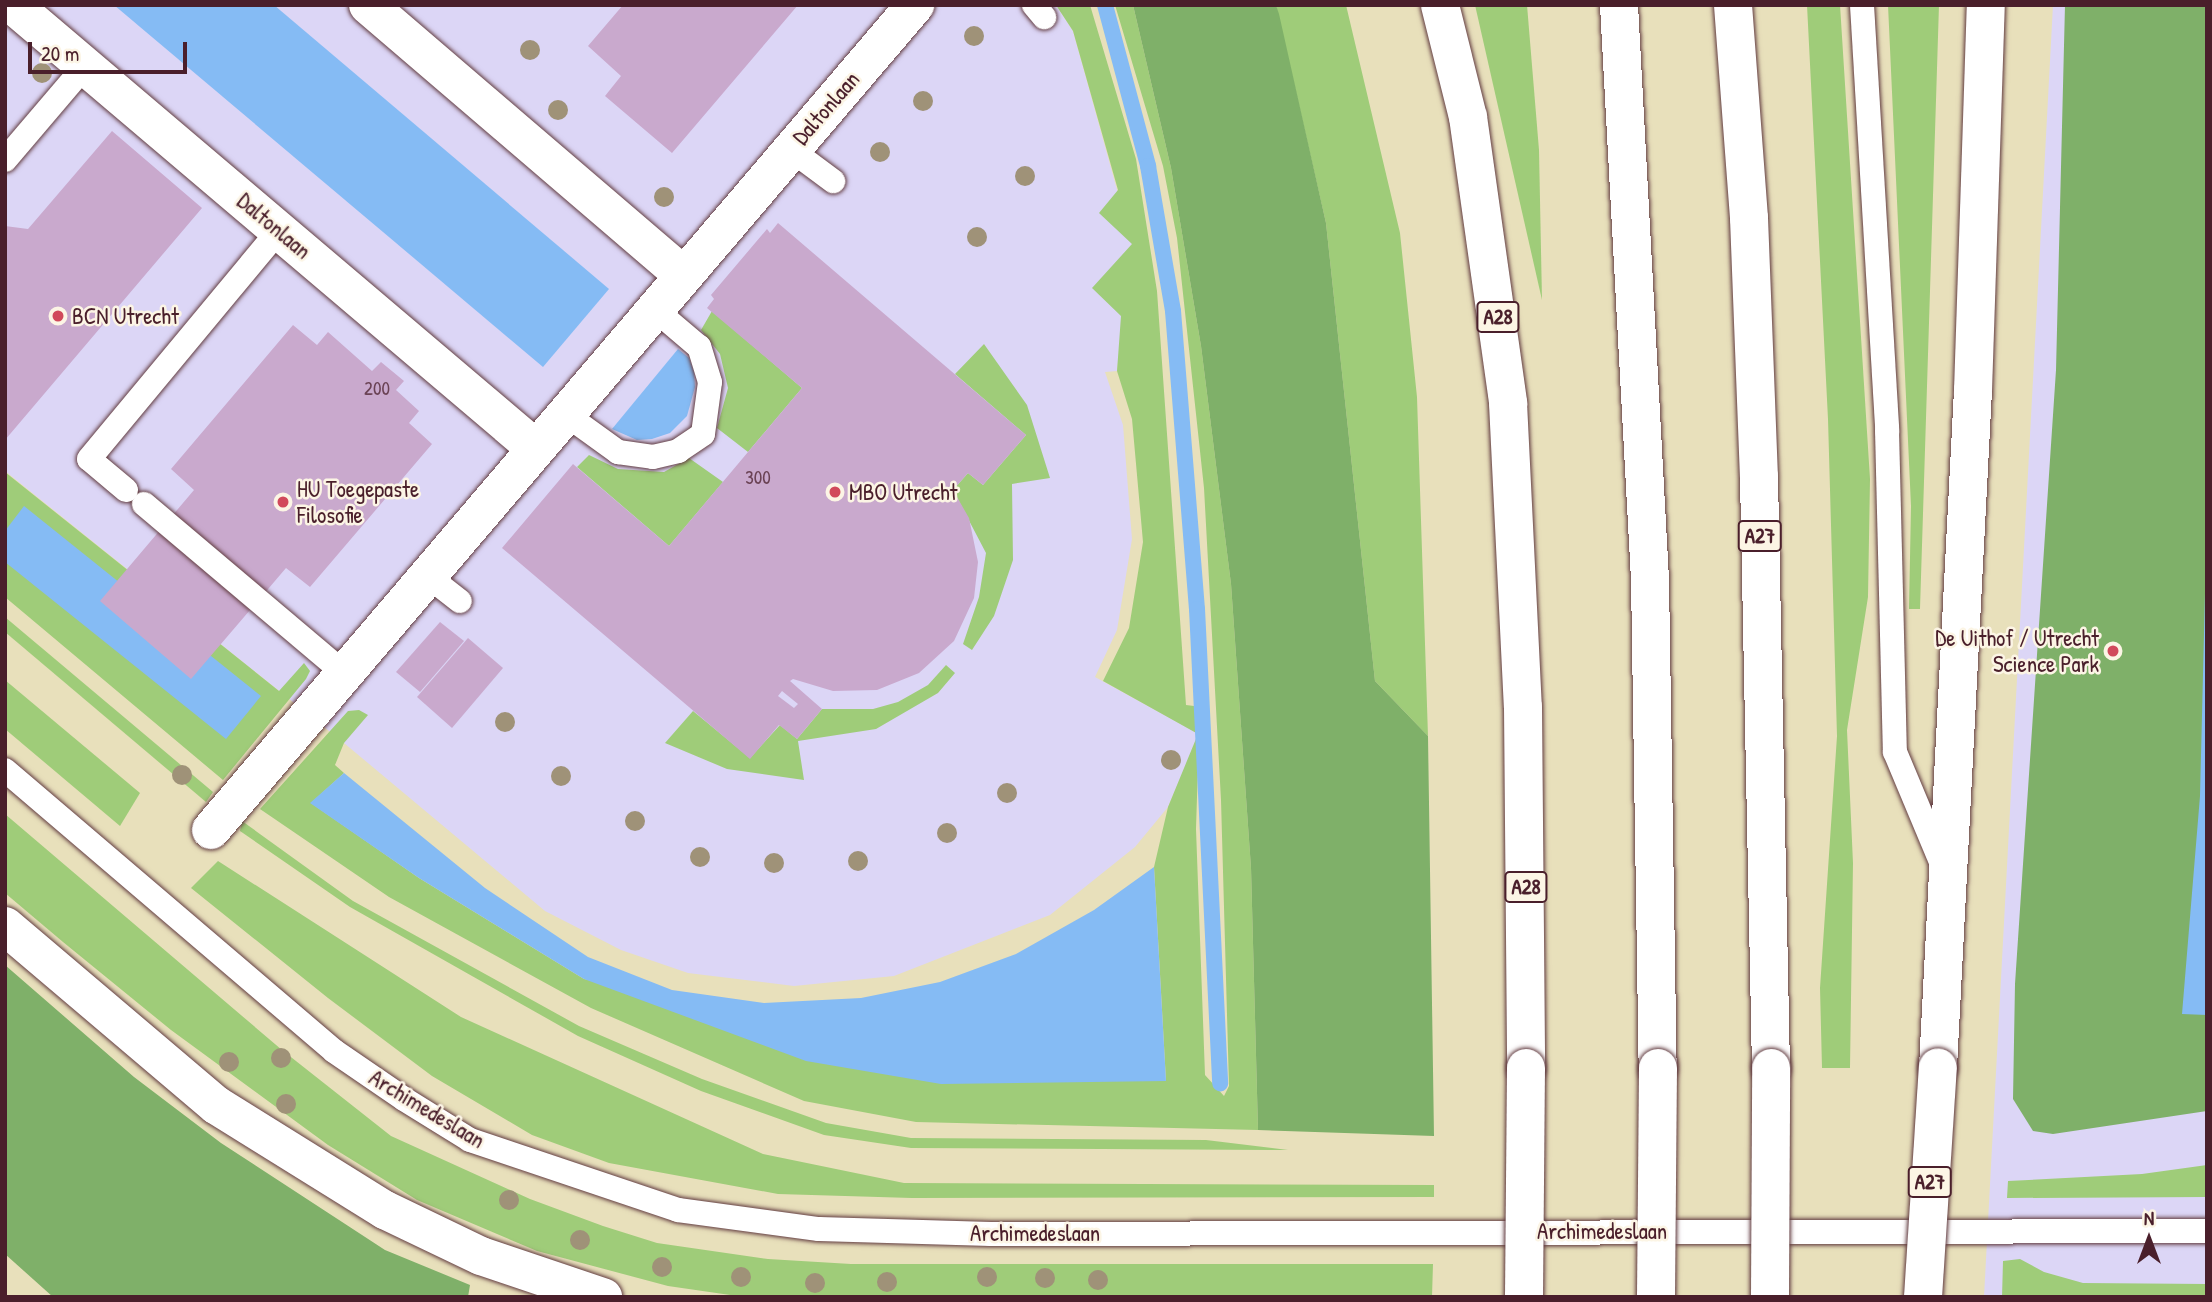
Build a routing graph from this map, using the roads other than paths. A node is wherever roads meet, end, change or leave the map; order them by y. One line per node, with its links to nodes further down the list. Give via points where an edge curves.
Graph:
1 (13, 5): 9 (main road, Daltonlaan)
2 (368, 5): 14 (main road)
3 (915, 5): 10 (main road, Daltonlaan)
4 (1440, 5): 27 (main road, A28, bridge, via 1468,117 1484,210 1508,402 1523,707)
5 (1619, 5): 28 (main road, bridge, via 1650,579 1658,1068)
6 (1734, 5): 29 (main road, A27, bridge, via 1749,218 1759,477 1771,1068)
7 (1862, 5): 23 (lane, A27, via 1887,430 1895,752)
8 (1986, 5): 23 (main road, A27)
9 (85, 66): 11 (lane); 13 (main road, Daltonlaan)
10 (790, 149): 12 (lane); 14 (main road, Daltonlaan)
11 (5, 160)
12 (833, 181)
13 (279, 230): 17 (main road, Daltonlaan); 20 (lane, via 89,459)
14 (682, 274): 15 (main road, Daltonlaan)
15 (653, 308): 16 (main road, Daltonlaan); 16 (lane, via 699,347 710,382 703,434 665,454 618,452)
16 (564, 413): 17 (main road, Daltonlaan)
17 (535, 448): 18 (main road, Daltonlaan)
18 (429, 577): 19 (lane); 20 (main road, Daltonlaan)
19 (460, 601)
20 (345, 674): 22 (main road, Daltonlaan)
21 (5, 771): 25 (lane, Archimedeslaan, via 334,1051 404,1099 470,1140 678,1210 820,1229 991,1234)
22 (211, 830)
23 (1949, 880): 30 (main road, A27, bridge)
24 (5, 926): 26 (main road, via 216,1105 385,1210 561,1286)
25 (2206, 1232)
26 (603, 1297)
27 (1524, 1297)
28 (1656, 1297)
29 (1770, 1297)
30 (1923, 1297)

